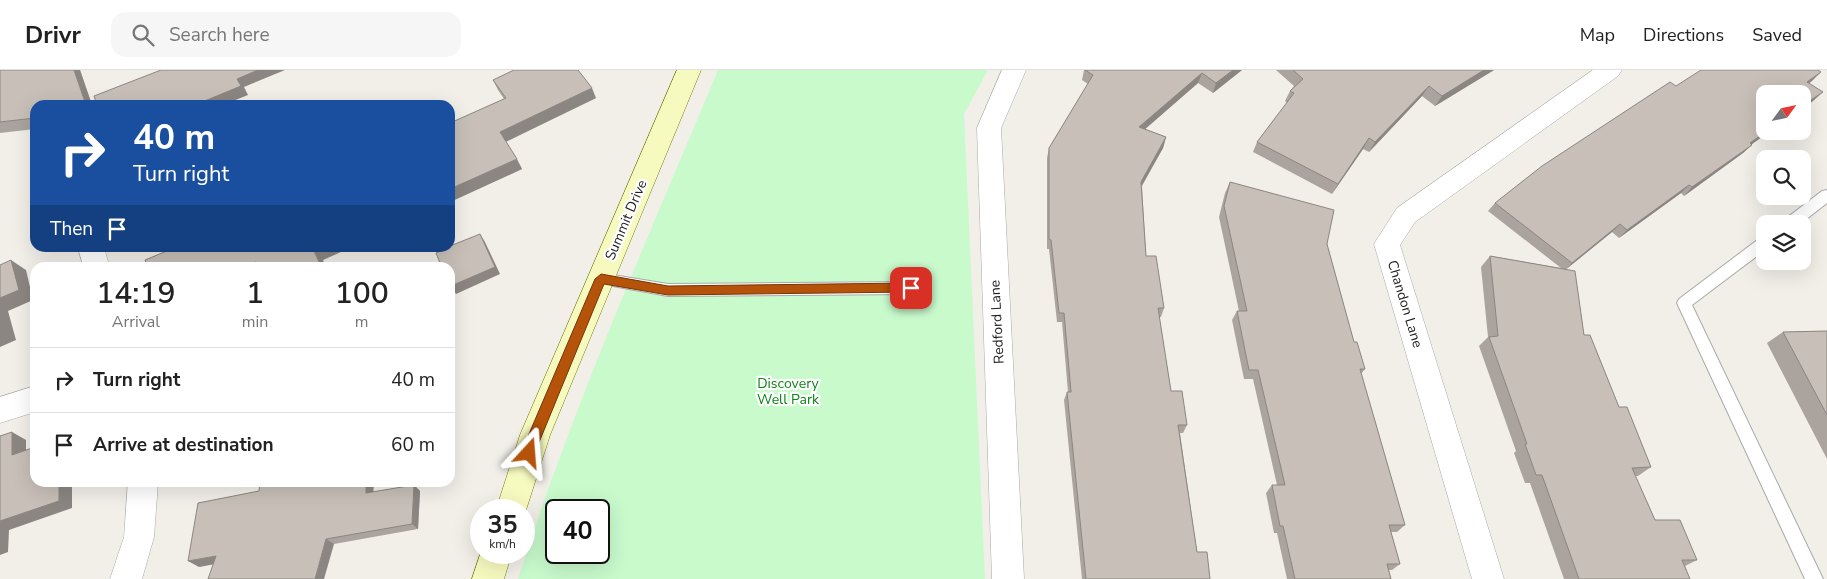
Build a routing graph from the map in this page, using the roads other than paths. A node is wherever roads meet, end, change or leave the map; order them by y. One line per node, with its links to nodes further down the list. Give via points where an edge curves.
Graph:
1 (689, 70): 7 (street, Summit Drive)
2 (1014, 70): 16 (street, Redford Lane, via 989,128)
3 (1610, 70): 17 (street, Chandon Lane, via 1406,215 1387,244)
4 (1827, 195): 5 (lane)
5 (1801, 215)
6 (1756, 249): 18 (lane, via 1684,303)
7 (601, 279): 8 (lane, via 668,290); 12 (street, Summit Drive, via 535,434)
8 (911, 288)
9 (30, 401): 10 (street)
10 (0, 410)
11 (143, 487): 14 (street, via 139,537)
12 (514, 499)
13 (493, 564): 15 (street)
14 (126, 579)
15 (488, 579)
16 (1008, 579)
17 (1488, 579)
18 (1814, 579)

